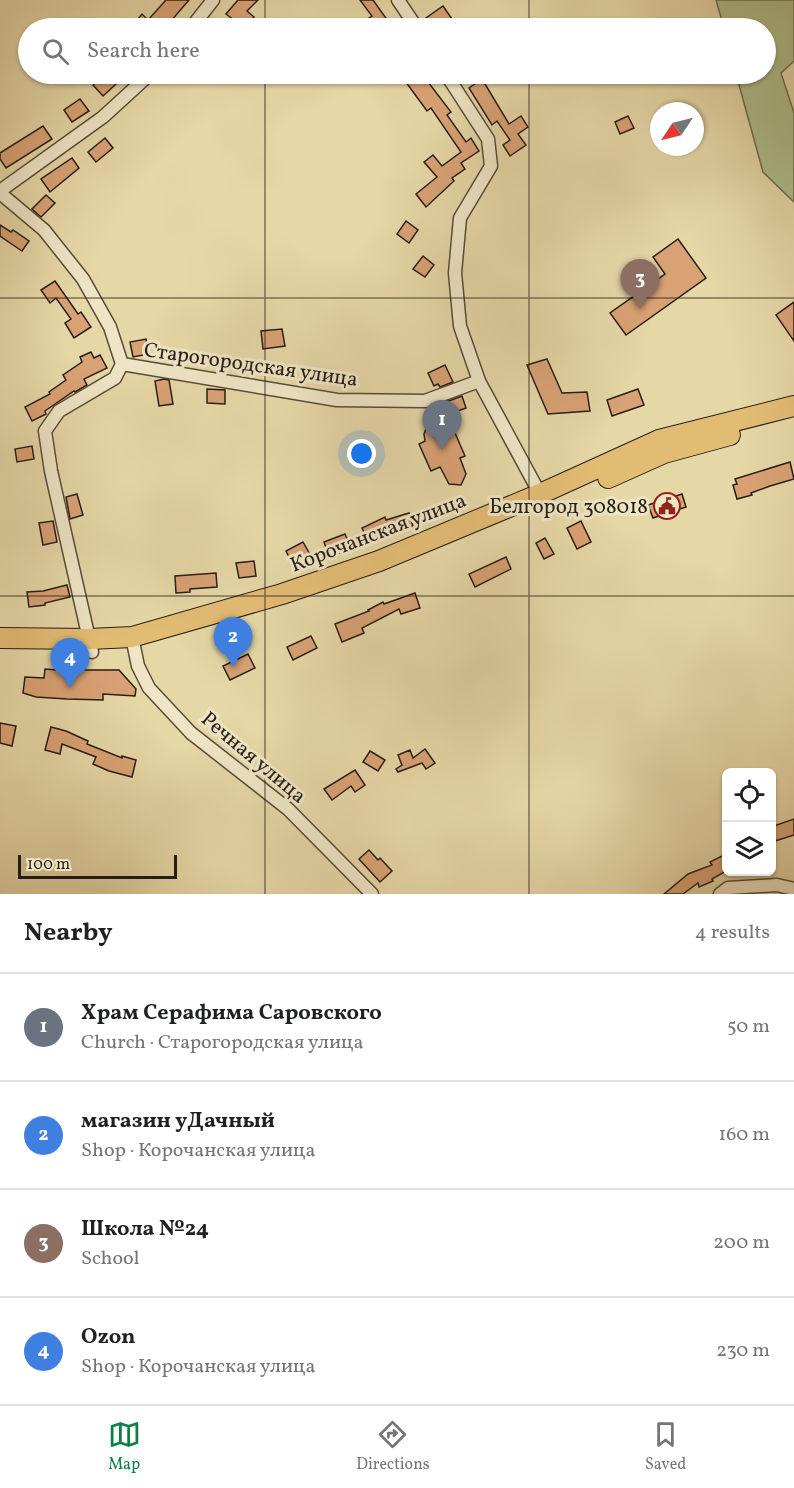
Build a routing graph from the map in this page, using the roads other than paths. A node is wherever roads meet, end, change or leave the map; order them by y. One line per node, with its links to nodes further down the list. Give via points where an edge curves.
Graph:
1 (213, 0): 3 (street)
2 (398, 0): 4 (street)
3 (199, 18)
4 (410, 18)
5 (139, 84): 7 (street, via 102,117)
6 (452, 84): 9 (street, via 488,139 491,166 460,218 455,273 460,326)
7 (0, 192): 8 (street, Старогородская улица, via 44,230 82,279 110,327)
8 (122, 364): 9 (street, Старогородская улица, via 337,400 425,401); 15 (street, Старогородская улица, via 115,378 59,411 45,431)
9 (479, 381): 12 (street)
10 (794, 406): 12 (main road, Корочанская улица, via 659,440)
11 (794, 418): 12 (main road, Корочанская улица, via 664,453)
12 (543, 499): 14 (main road, Корочанская улица, via 379,561)
13 (0, 638): 15 (main road, Корочанская улица)
14 (133, 643): 15 (main road, Корочанская улица); 18 (street, Речная улица, via 149,688 192,733 288,809)
15 (90, 646): 16 (main road, Корочанская улица)
16 (0, 651)
17 (794, 889): 19 (street, via 777,885 728,888)
18 (372, 894)
19 (720, 894)

